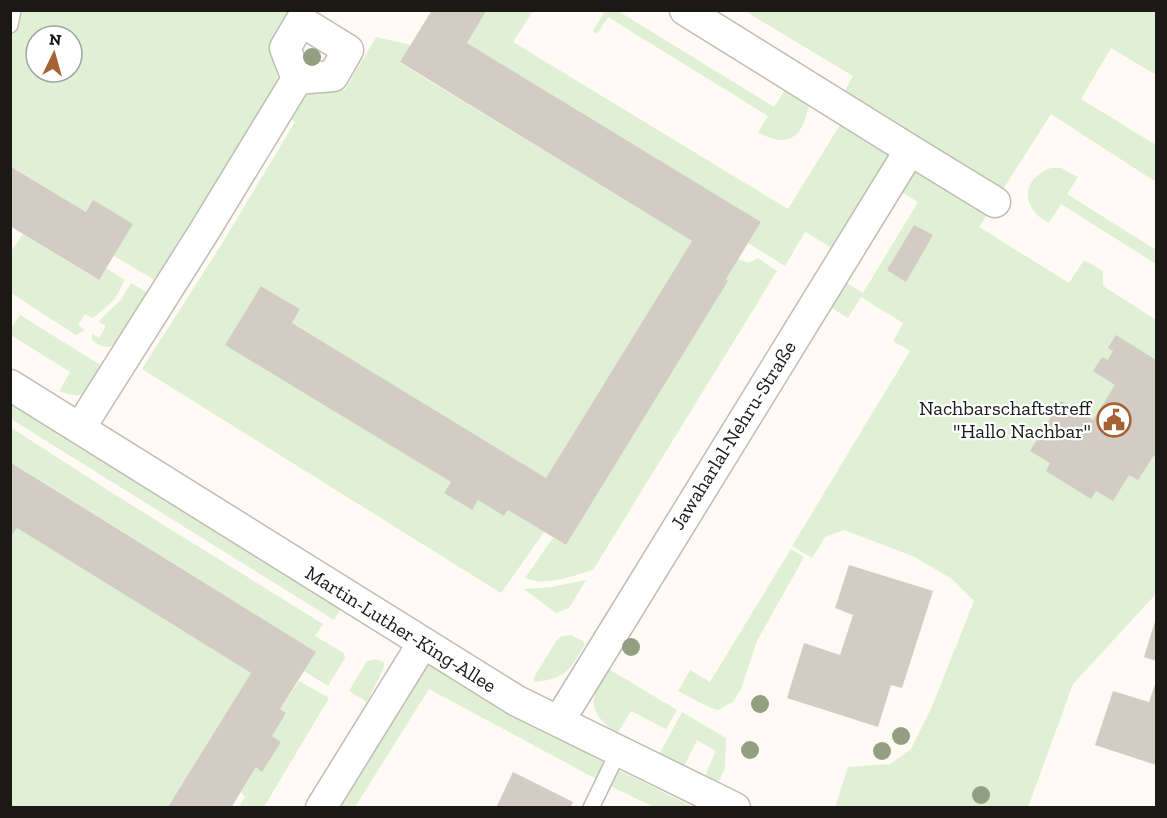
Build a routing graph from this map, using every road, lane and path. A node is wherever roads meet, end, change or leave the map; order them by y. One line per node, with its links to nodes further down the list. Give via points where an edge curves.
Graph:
1 (13, 10): 3 (lane)
2 (685, 10): 5 (street)
3 (10, 25)
4 (297, 79): 8 (street)
5 (910, 150): 6 (street); 10 (street, Jawaharlal-Nehru-Straße)
6 (995, 202)
7 (10, 385): 8 (street, Martin-Luther-King-Allee)
8 (80, 428): 9 (street, Martin-Luther-King-Allee)
9 (423, 643): 10 (street, Martin-Luther-King-Allee, via 517,701); 12 (street)
10 (559, 721): 11 (street, Martin-Luther-King-Allee)
11 (619, 750): 13 (lane); 14 (street, Martin-Luther-King-Allee)
12 (321, 807)
13 (591, 807)
14 (735, 807)

